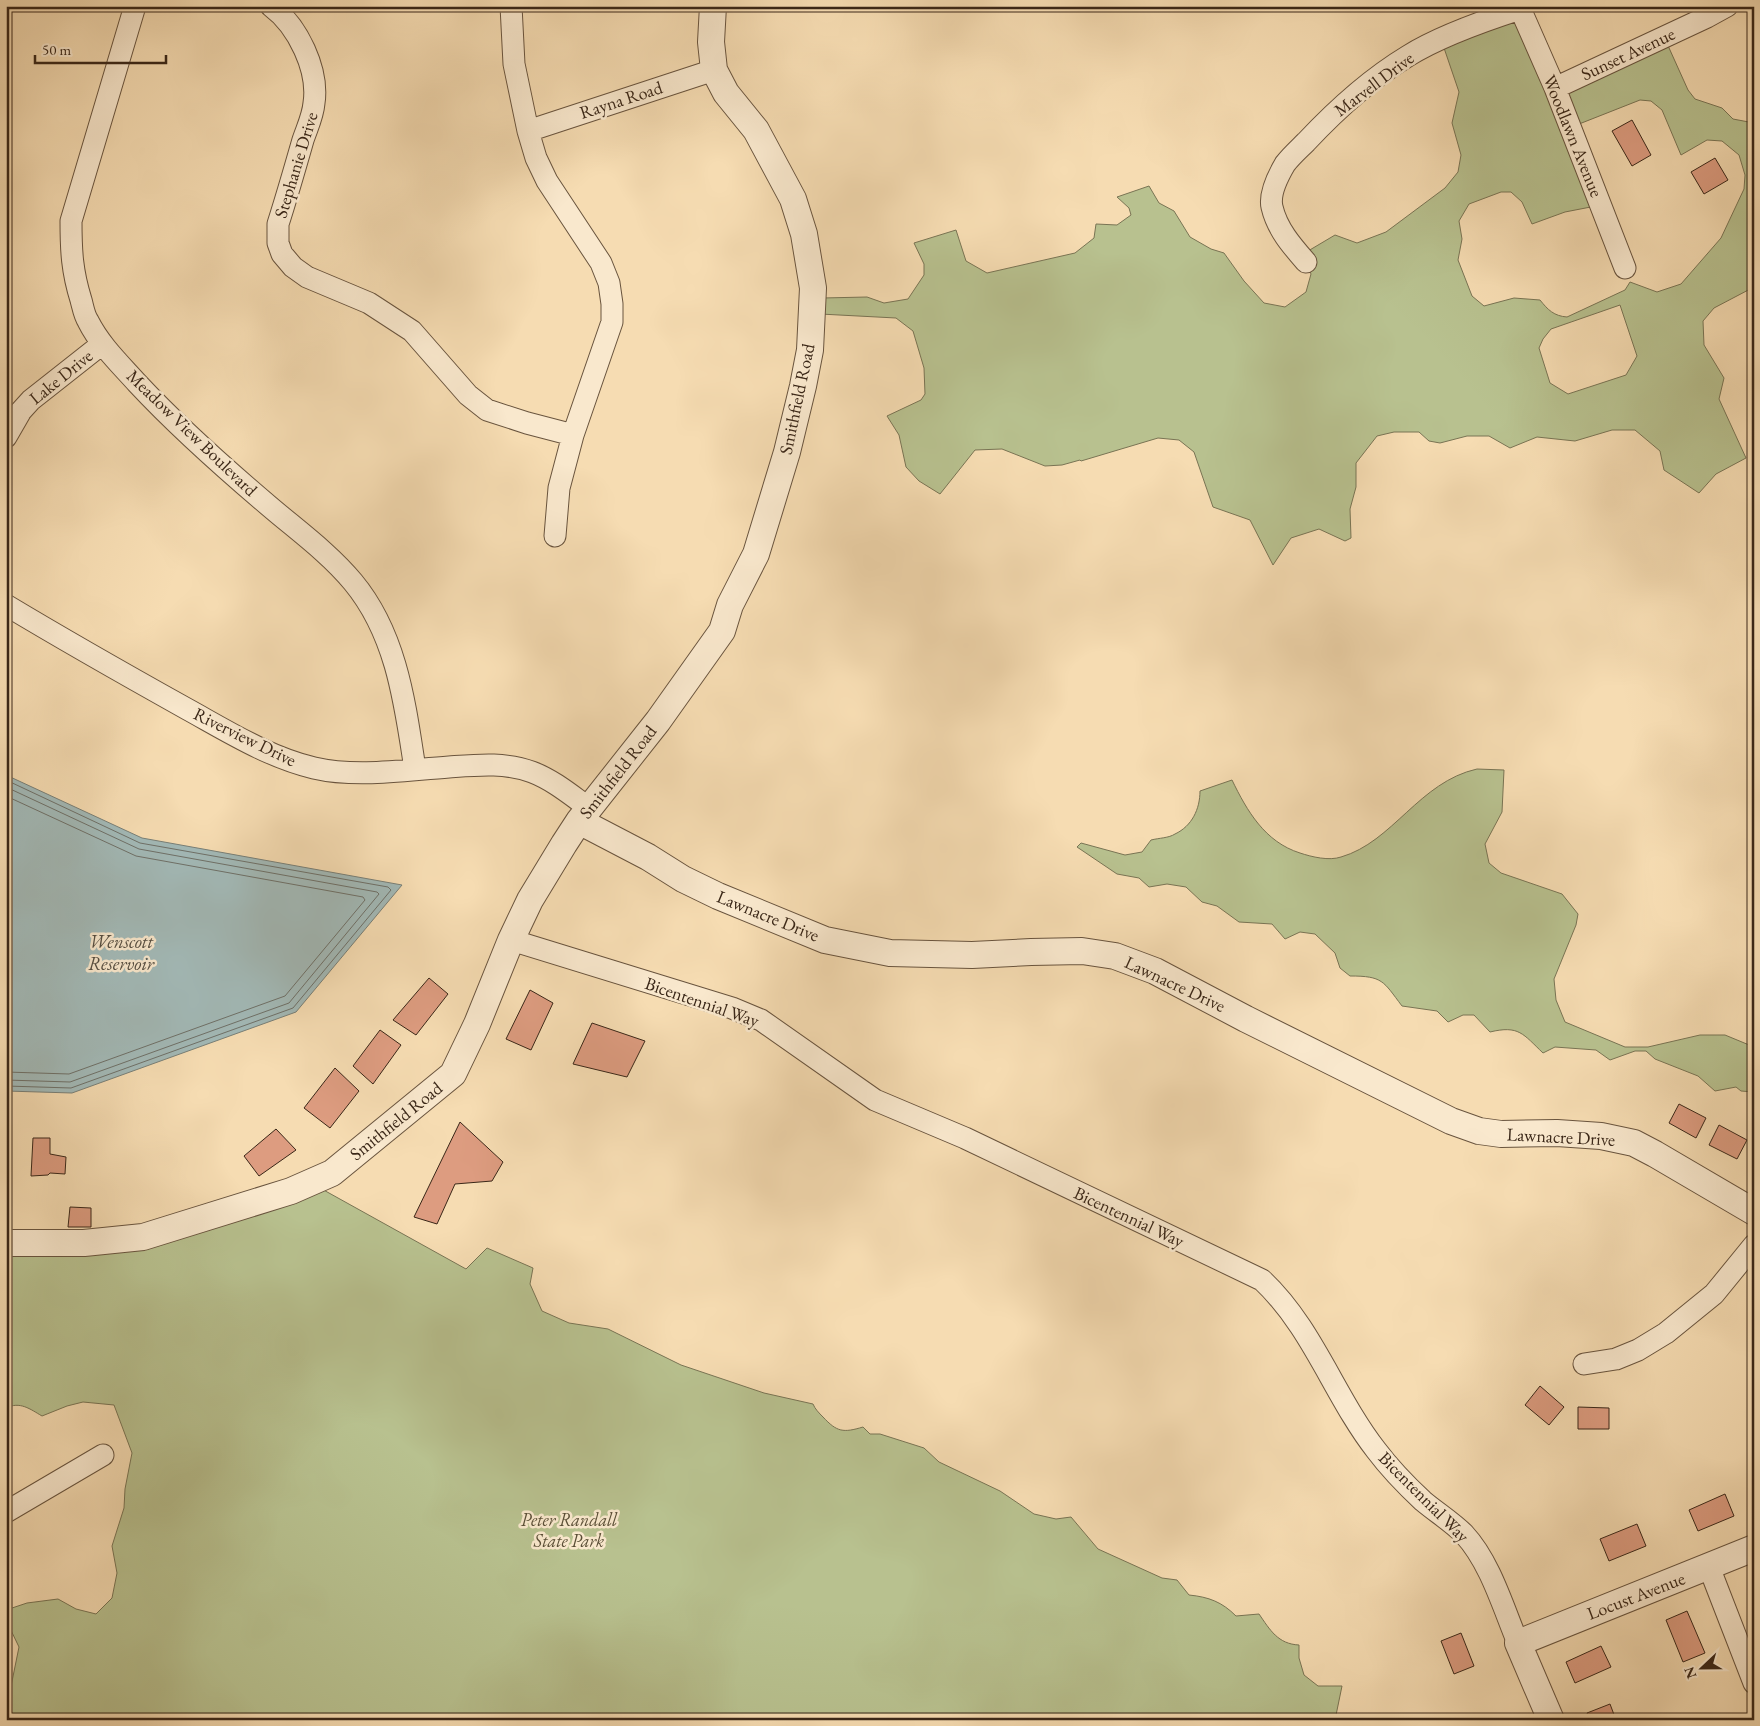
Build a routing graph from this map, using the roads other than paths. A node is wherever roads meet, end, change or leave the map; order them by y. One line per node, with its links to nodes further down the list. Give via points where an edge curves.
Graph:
1 (135, 6): 12 (street, Meadow View Boulevard, via 71,221 71,256 76,284 87,320)
2 (271, 6): 13 (street, Stephanie Drive, via 294,31 306,53 314,81 314,104 278,224 278,243 282,254 307,277 369,302 412,331 468,395 487,410)
3 (511, 6): 9 (street, via 514,64)
4 (713, 6): 7 (street, Smithfield Road, via 711,42)
5 (1727, 6): 8 (street, Sunset Avenue)
6 (1519, 8): 8 (street, Woodlawn Avenue); 10 (street, Marvell Drive, via 1408,56 1325,121 1286,163 1275,185 1272,207 1285,237)
7 (714, 70): 9 (street, Rayna Road); 18 (street, Smithfield Road, via 726,93 756,130 793,200 804,234 813,288 810,350 804,386 756,554 730,605 722,631 658,721)
8 (1555, 88): 11 (street, Woodlawn Avenue)
9 (528, 131): 13 (street, via 547,181 601,263 609,283 612,322)
10 (1306, 262)
11 (1625, 268)
12 (102, 344): 14 (street, Lake Drive, via 31,400); 17 (street, Meadow View Boulevard, via 165,413 354,582 377,618 393,656 404,696)
13 (573, 436): 15 (street, via 559,488)
14 (6, 437)
15 (555, 536)
16 (6, 605): 17 (street, Riverview Drive, via 167,698 281,758 347,774)
17 (415, 769): 18 (street, Riverview Drive, via 480,764 532,772 561,787)
18 (584, 815): 19 (street, Smithfield Road, via 530,900); 20 (street, Lawnacre Drive, via 683,880 825,940 890,953 1082,952 1115,956 1154,970 1451,1121 1501,1134 1557,1133 1601,1136 1634,1143)
19 (511, 940): 21 (street, Smithfield Road, via 453,1074 332,1173 291,1191 143,1237); 28 (street, Bicentennial Way, via 732,1008 761,1020 875,1100 965,1138 1262,1280 1280,1297 1311,1341 1376,1451 1422,1500 1464,1534 1483,1559)
20 (1754, 1212)
21 (6, 1243)
22 (1754, 1246): 23 (street, via 1714,1294 1666,1333 1616,1359)
23 (1584, 1364)
24 (103, 1455): 25 (street)
25 (6, 1512)
26 (1754, 1548): 27 (street, Locust Avenue)
27 (1709, 1568): 28 (street, Locust Avenue); 29 (street)
28 (1518, 1643): 30 (street, Bicentennial Way)
29 (1754, 1684)
30 (1551, 1720)

